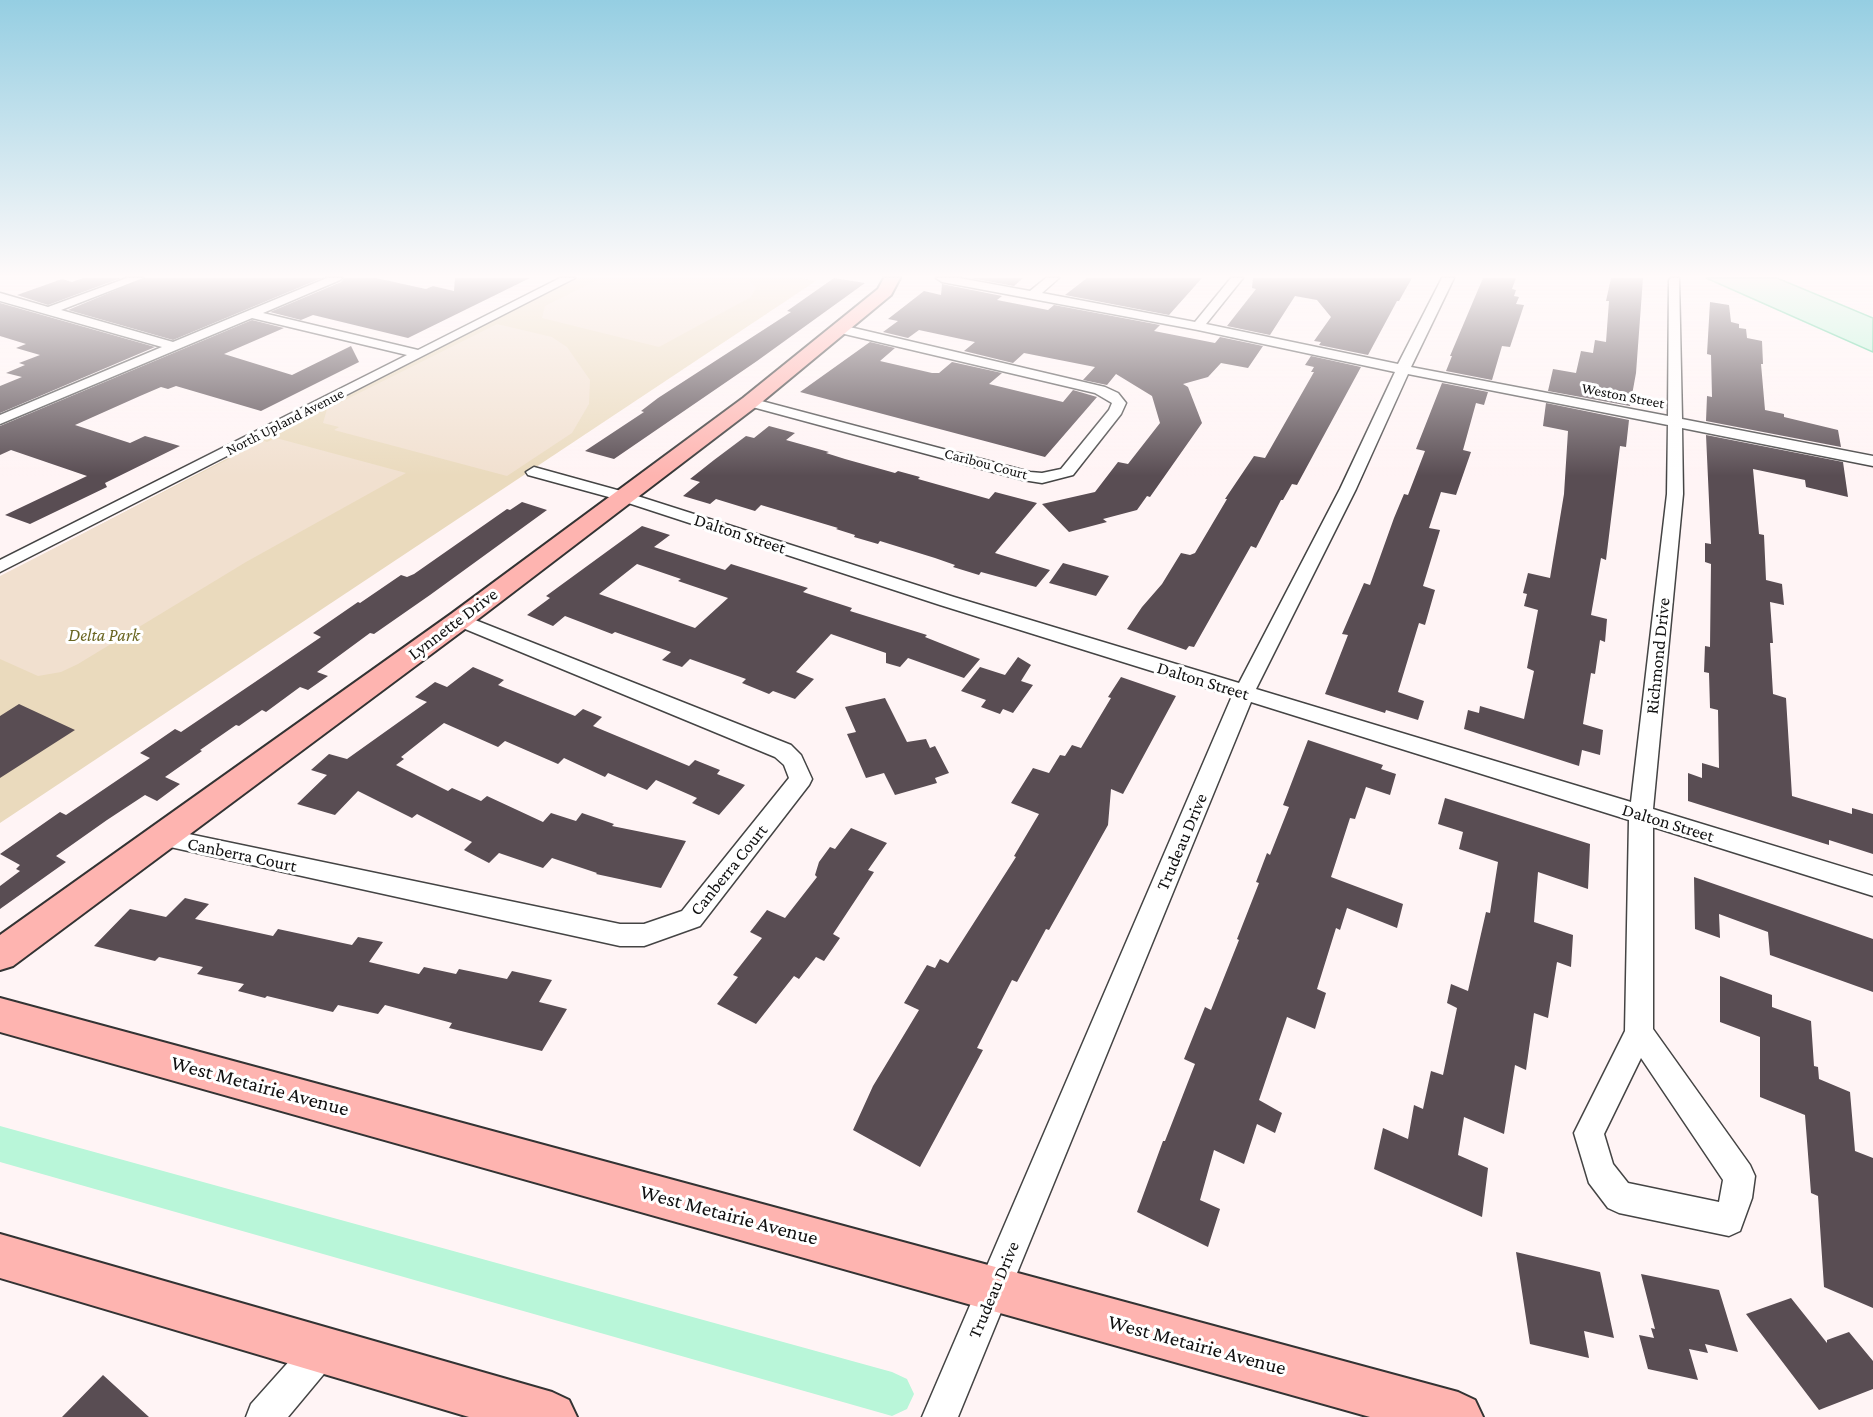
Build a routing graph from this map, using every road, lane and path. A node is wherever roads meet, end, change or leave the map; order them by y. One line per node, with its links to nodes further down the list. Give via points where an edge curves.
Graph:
1 (166, 344): 10 (street)
2 (178, 344): 10 (street)
3 (378, 344): 11 (street)
4 (439, 344): 11 (street, North Upland Avenue)
5 (822, 344): 13 (street, Lynnette Drive)
6 (905, 344): 13 (street, Caribou Court, via 1100,390 1119,403 1066,472 1042,478)
7 (1284, 344): 12 (street, Weston Street)
8 (1415, 344): 12 (street, Trudeau Drive)
9 (1675, 344): 15 (street, Richmond Drive)
10 (173, 346): 14 (street)
11 (420, 354): 19 (street, North Upland Avenue)
12 (1402, 369): 15 (street, Weston Street); 21 (street, Trudeau Drive, via 1348,489)
13 (750, 402): 18 (street, Lynnette Drive)
14 (0, 420)
15 (1676, 423): 16 (street, Weston Street); 22 (street, Richmond Drive, via 1675,494)
16 (1873, 461)
17 (534, 472): 18 (street, Dalton Street)
18 (622, 496): 20 (street, Lynnette Drive); 21 (street, Dalton Street)
19 (0, 567)
20 (460, 620): 23 (street, Lynnette Drive); 23 (street, Canberra Court, via 783,751 793,761 801,779 691,919 644,935 620,934)
21 (1244, 693): 22 (street, Dalton Street); 29 (street, Trudeau Drive)
22 (1641, 815): 24 (street, Dalton Street); 27 (street, Richmond Drive)
23 (160, 837): 25 (street, Lynnette Drive)
24 (1873, 886)
25 (0, 955)
26 (0, 1015): 29 (street, West Metairie Avenue)
27 (1639, 1032): 27 (street, Richmond Drive, via 1739,1176 1729,1220 1619,1197 1600,1172 1589,1132)
28 (0, 1256): 30 (street)
29 (995, 1289): 33 (street, Trudeau Drive); 34 (street, West Metairie Avenue)
30 (321, 1351): 31 (street); 32 (street)
31 (264, 1417)
32 (552, 1417)
33 (940, 1417)
34 (1458, 1417)

